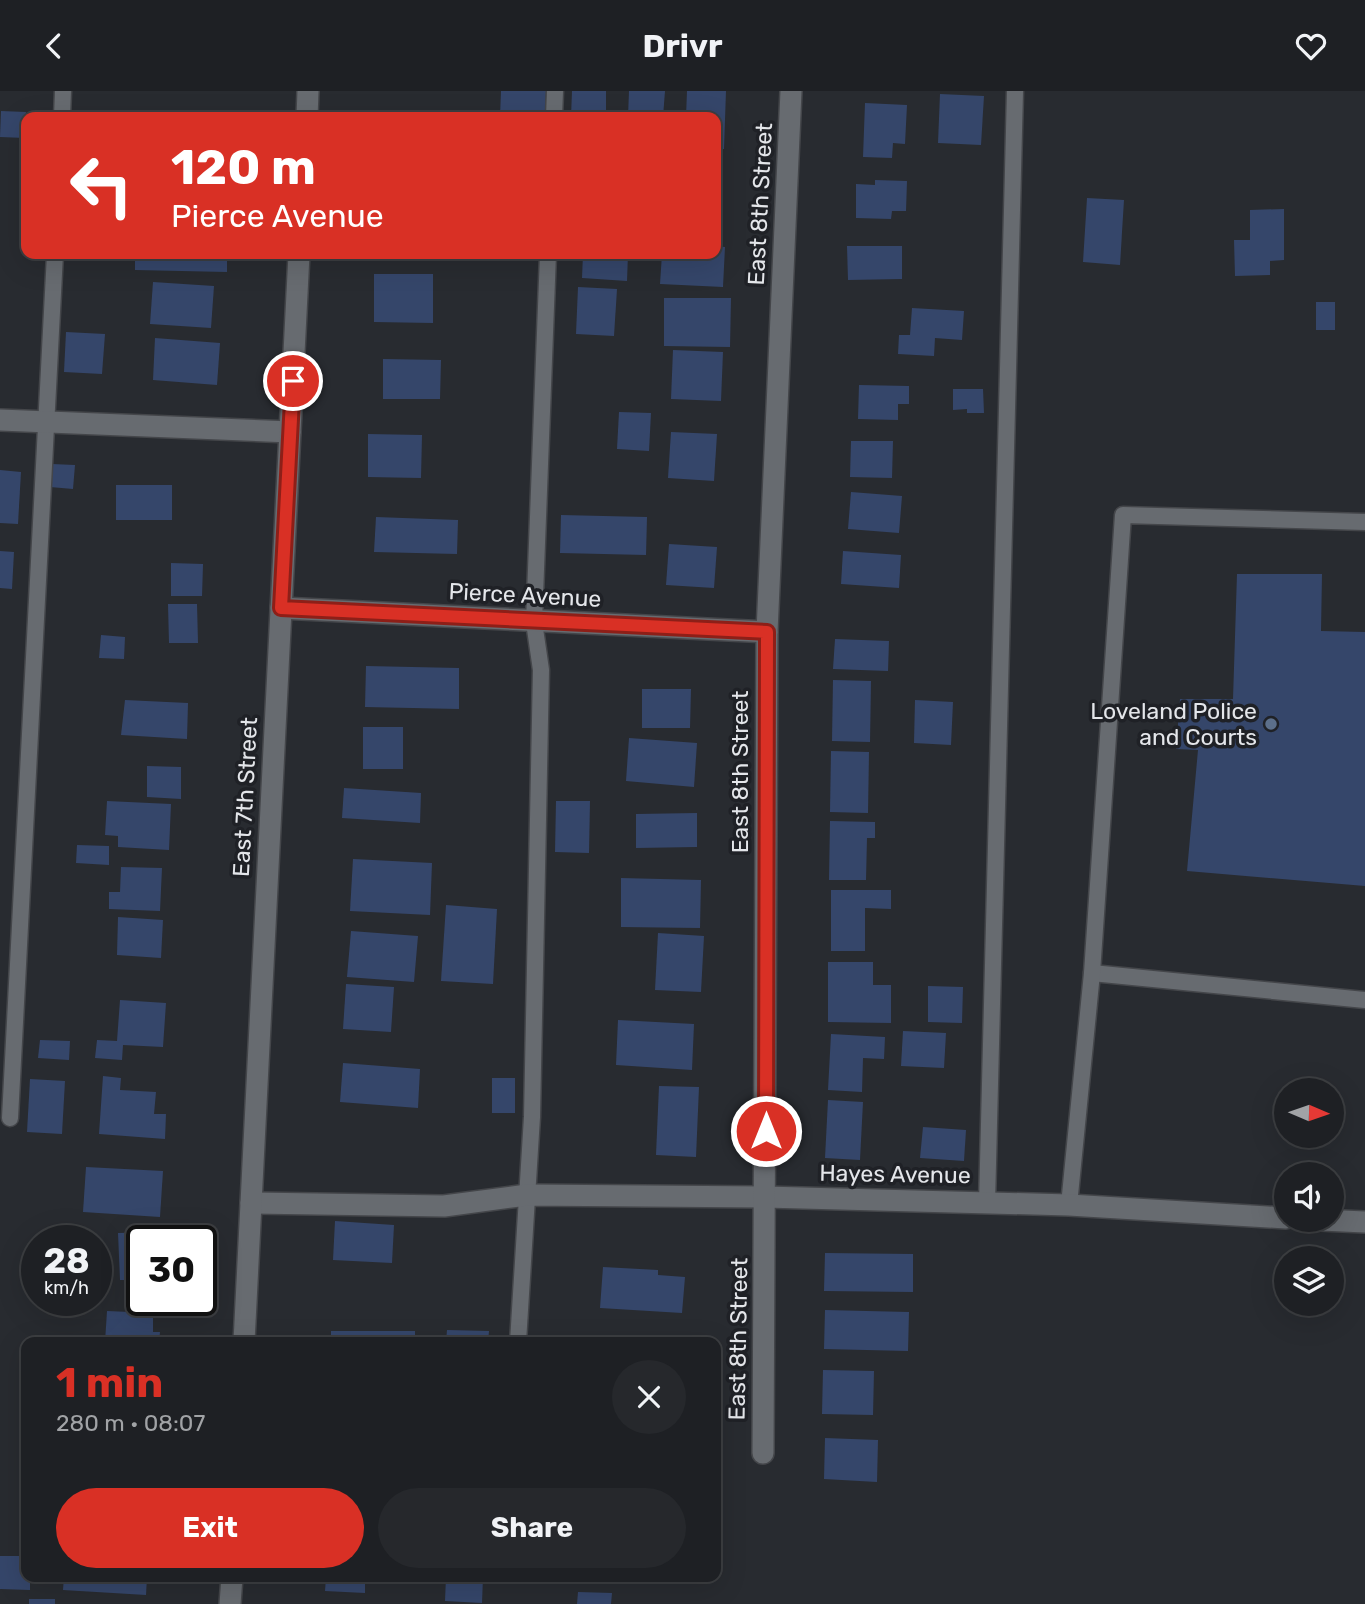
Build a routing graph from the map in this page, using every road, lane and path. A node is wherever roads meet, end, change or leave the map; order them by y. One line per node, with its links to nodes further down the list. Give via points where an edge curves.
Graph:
1 (63, 91): 6 (lane)
2 (308, 91): 7 (street)
3 (555, 91): 8 (lane)
4 (792, 91): 18 (street, East 8th Street)
5 (1015, 91): 25 (lane)
6 (62, 112)
7 (306, 112)
8 (554, 112)
9 (55, 259): 13 (lane)
10 (299, 259): 14 (street, East 7th Street)
11 (548, 259): 17 (lane)
12 (0, 420): 13 (street)
13 (46, 422): 14 (street); 21 (lane)
14 (290, 432): 16 (street, East 7th Street)
15 (1365, 522): 19 (lane, via 1123,515)
16 (281, 608): 17 (street, Pierce Avenue); 24 (street, East 7th Street)
17 (534, 622): 18 (street, Pierce Avenue); 22 (lane, via 541,670)
18 (767, 632): 23 (street, East 8th Street)
19 (1092, 973): 20 (lane); 26 (lane)
20 (1365, 1000)
21 (10, 1118)
22 (527, 1195): 23 (street, Hayes Avenue); 24 (street, Hayes Avenue, via 444,1206); 31 (lane)
23 (765, 1197): 25 (street, Hayes Avenue); 32 (street, East 8th Street)
24 (251, 1203): 30 (street, East 7th Street)
25 (987, 1203): 26 (street, Hayes Avenue)
26 (1069, 1205): 27 (street, Hayes Avenue)
27 (1274, 1217)
28 (1344, 1221): 29 (street)
29 (1365, 1222)
30 (244, 1337)
31 (518, 1337)
32 (763, 1453)
33 (232, 1582): 34 (street)
34 (230, 1604)

